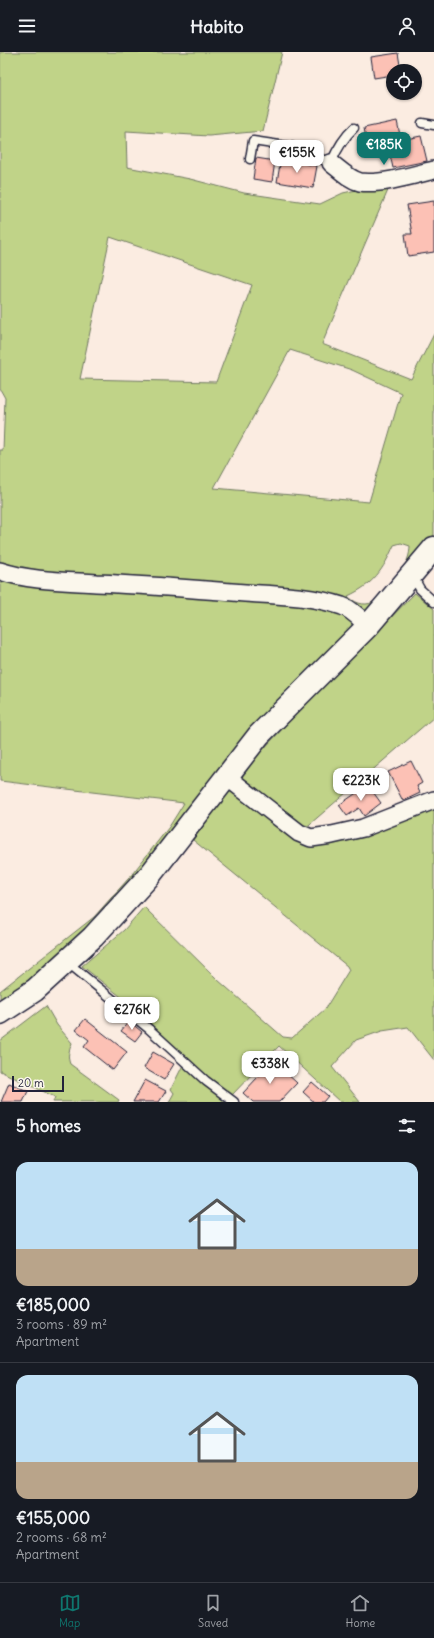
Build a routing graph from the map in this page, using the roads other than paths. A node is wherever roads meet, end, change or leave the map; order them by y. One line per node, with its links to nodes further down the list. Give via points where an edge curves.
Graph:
1 (422, 123): 2 (lane)
2 (434, 124)
3 (354, 128): 5 (lane, via 345,137)
4 (250, 159): 5 (lane, via 253,141 293,147)
5 (331, 164): 6 (street, via 360,182 388,181)
6 (434, 170)
7 (434, 548): 9 (main road)
8 (0, 571): 11 (street, via 65,581 188,588 312,600 343,606)
9 (413, 575): 10 (lane, via 420,589); 11 (main road)
10 (434, 602)
11 (368, 626): 12 (main road, via 259,735)
12 (227, 777): 13 (street, via 299,833 311,838 363,828); 14 (main road, via 150,875 93,937)
13 (434, 800)
14 (67, 961): 15 (main road, via 35,990); 16 (lane, via 149,1029 206,1081)
15 (0, 1013)
16 (234, 1102)

